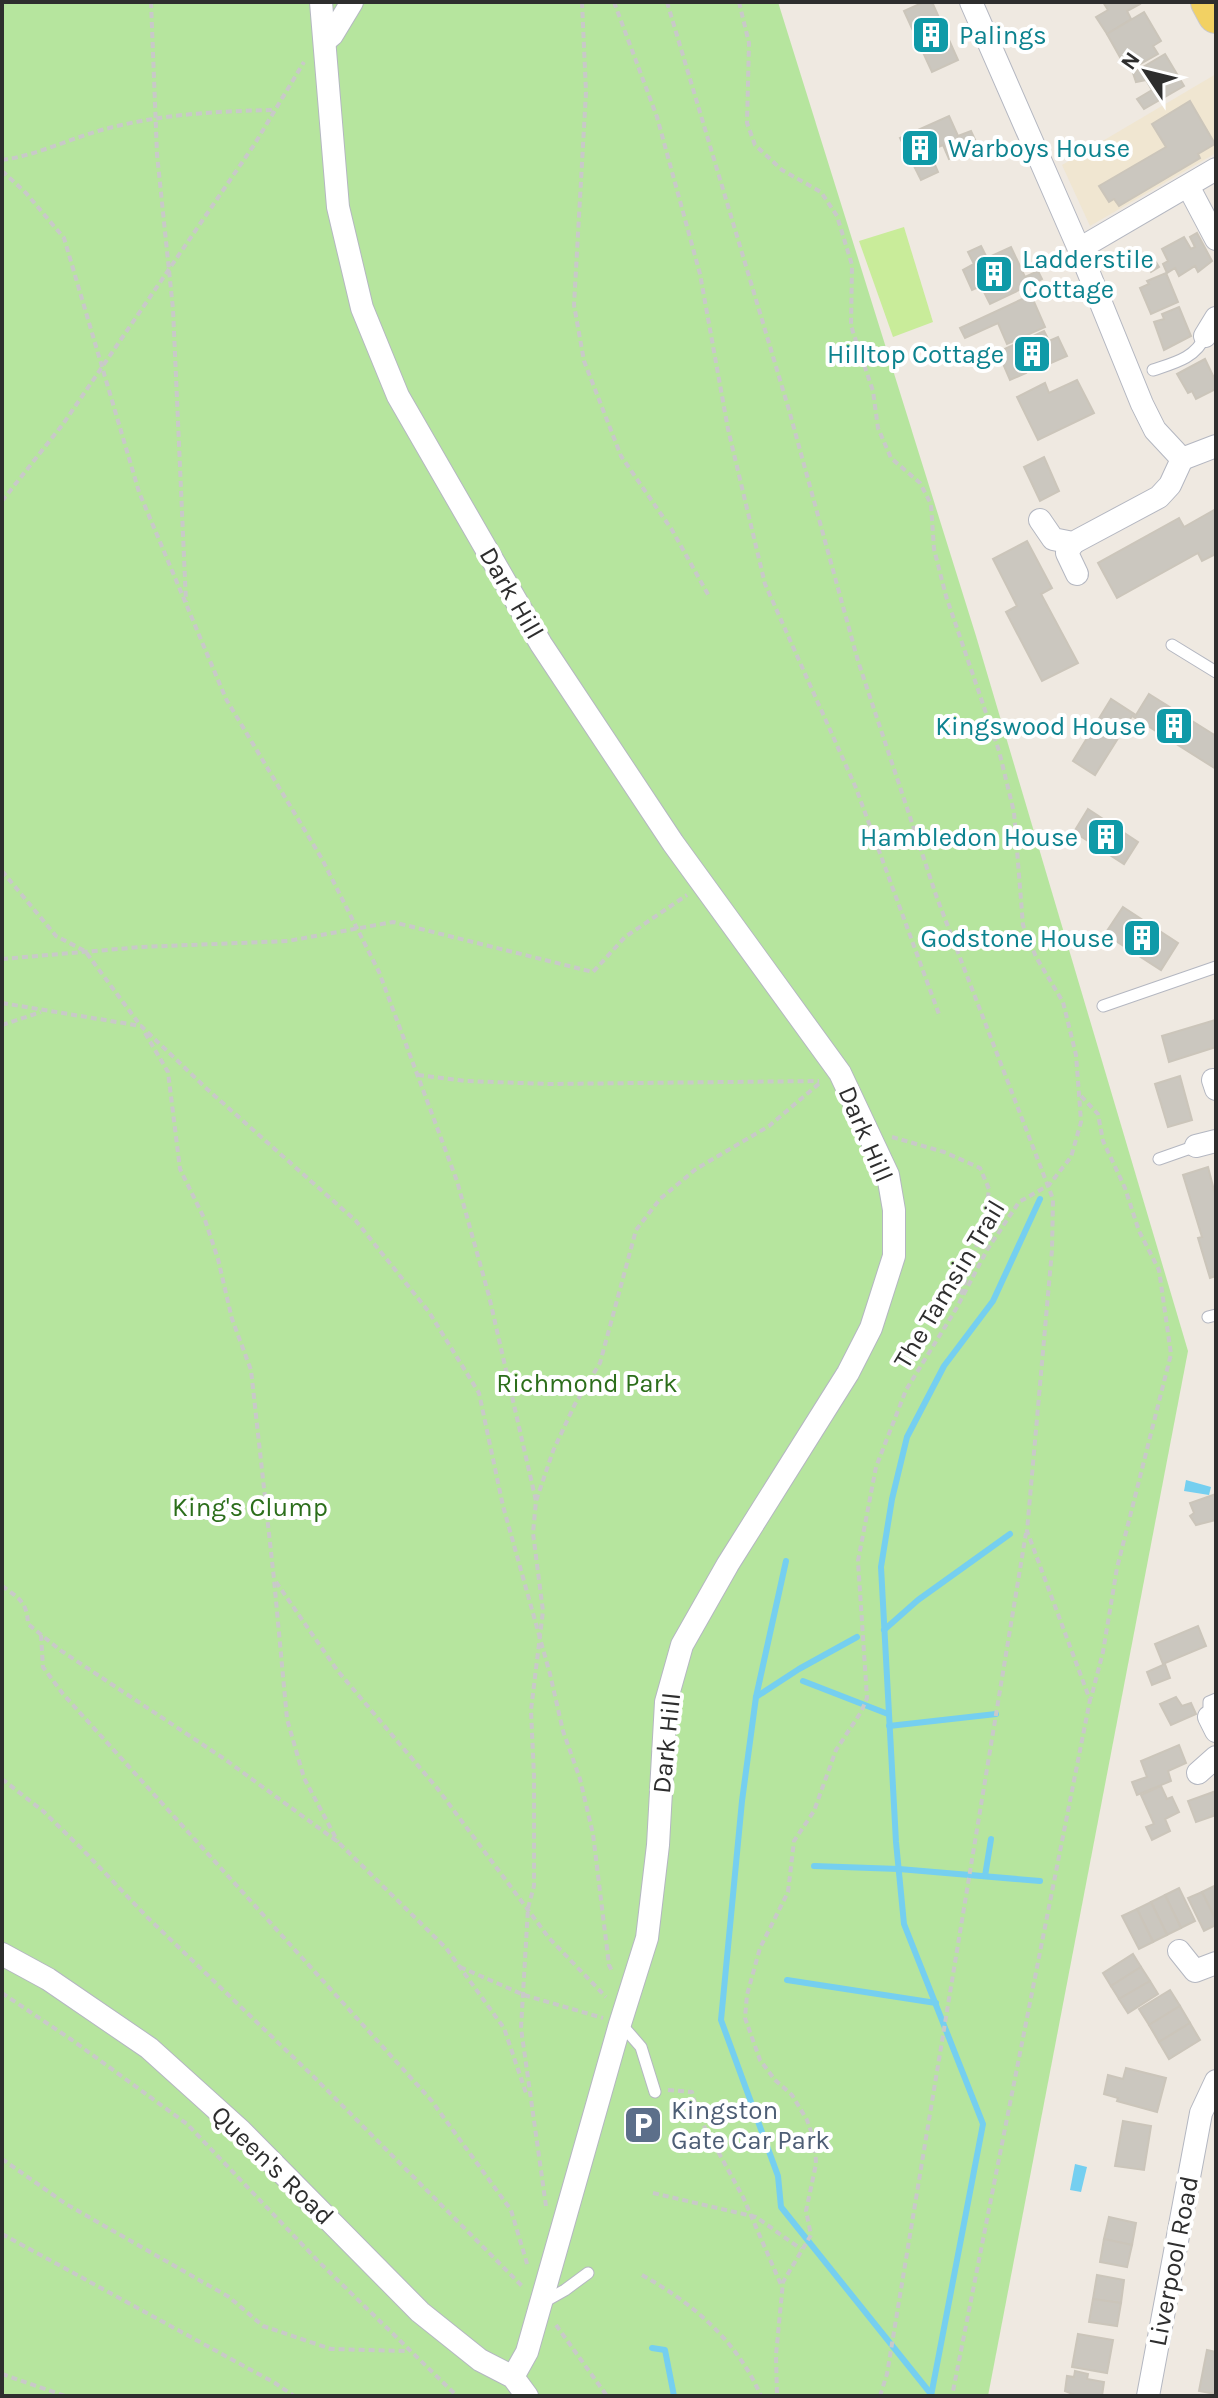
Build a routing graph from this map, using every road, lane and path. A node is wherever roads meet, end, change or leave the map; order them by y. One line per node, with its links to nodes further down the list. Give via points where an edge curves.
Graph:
1 (151, 2): 13 (path)
2 (321, 2): 11 (street, Dark Hill)
3 (352, 2): 11 (street, via 332,35)
4 (582, 2): 30 (path, via 586,92 574,305 584,361 621,456)
5 (614, 2): 43 (path, via 657,117 700,274 728,429 765,584 856,788)
6 (667, 2): 50 (path, via 858,661 937,898)
7 (739, 2): 47 (path, The Tamsin Trail, via 749,43 747,123 755,145 782,170 821,192 837,216 852,265 851,326 873,391 878,428 891,458 920,483 931,504 934,549 946,596 999,751 1014,812 1023,925 1063,1002)
8 (971, 2): 19 (street)
9 (1209, 2): 10 (main road)
10 (1216, 15)
11 (325, 35): 12 (path); 69 (street, Dark Hill, via 338,207 362,308 398,396 541,644 673,843 840,1073 888,1175 894,1210 894,1256 871,1328 682,1645 666,1702 647,1938)
12 (275, 110): 13 (path); 20 (path)
13 (156, 119): 14 (path); 20 (path)
14 (2, 160)
15 (1216, 169): 17 (street)
16 (2, 171): 22 (path, via 64,238)
17 (1188, 186): 18 (street); 19 (street)
18 (1216, 239)
19 (1079, 249): 25 (street, via 1142,404 1155,430)
20 (169, 269): 22 (path); 31 (path)
21 (1210, 327): 23 (lane, via 1200,348)
22 (102, 367): 26 (path); 31 (path, via 139,492)
23 (1153, 370)
24 (1216, 446): 25 (street)
25 (1177, 454): 28 (street, via 1170,485 1159,497)
26 (2, 501)
27 (1040, 520): 28 (street, via 1053,539)
28 (1073, 543): 29 (street, via 1067,553)
29 (1077, 574)
30 (710, 598)
31 (186, 605): 36 (path, via 226,699 322,859)
32 (1172, 645): 33 (lane)
33 (1216, 672)
34 (2, 871): 37 (path, via 56,936)
35 (693, 891): 36 (path, via 625,937 593,972 393,922)
36 (357, 929): 37 (path, via 288,941); 46 (path)
37 (85, 951): 38 (path); 45 (path)
38 (2, 959)
39 (1216, 967): 41 (lane)
40 (2, 1003): 42 (path)
41 (1103, 1006)
42 (44, 1011): 44 (path); 45 (path)
43 (940, 1017)
44 (2, 1025)
45 (141, 1026): 53 (path, via 168,1072 180,1169 205,1220 251,1370); 56 (path, via 356,1221 429,1312 479,1393)
46 (418, 1075): 51 (path, via 457,1181 489,1296); 51 (path, via 548,1084 821,1081 769,1126 696,1169 660,1199 636,1230 600,1363 553,1451)
47 (1079, 1094): 50 (path, The Tamsin Trail, via 1081,1122 1071,1157); 57 (path, via 1098,1114 1103,1141 1159,1270 1171,1354)
48 (1206, 1144): 49 (lane)
49 (1159, 1159)
50 (1049, 1185): 52 (path, via 1052,1250); 78 (path, The Tamsin Trail, via 1019,1202 987,1250 906,1390 876,1467 858,1561 867,1698 836,1750 814,1811 794,1841 788,1892 760,1948 747,1995 745,2018 760,2060 792,2095 815,2143 806,2211 811,2235)
51 (536, 1501): 56 (path, via 533,1533 543,1611)
52 (1027, 1531): 57 (path); 93 (path)
53 (274, 1579): 61 (path, via 287,1719 304,1778); 62 (path, via 337,1670 437,1788)
54 (2, 1586): 55 (path, via 27,1609 28,1624)
55 (41, 1635): 61 (path); 82 (path, via 43,1667 63,1694 431,2100 511,2210)
56 (539, 1635): 62 (path, via 531,1710 534,1886); 69 (path, via 593,1834 609,1965)
57 (1090, 1700): 94 (path)
58 (1216, 1757): 59 (street)
59 (1198, 1773)
60 (2, 1779): 82 (path, via 83,1850)
61 (338, 1842): 66 (path)
62 (528, 1908): 68 (path); 69 (path, via 549,1938)
63 (1179, 1951): 65 (street, via 1195,1971)
64 (2, 1954): 85 (street, Queen's Road, via 149,2048 241,2131 420,2312 480,2360)
65 (1216, 1963)
66 (460, 1967): 68 (path); 72 (path, via 504,2028)
67 (2, 1993): 83 (path, via 187,2124)
68 (524, 1995): 69 (path); 72 (path, via 521,2028)
69 (624, 2014): 71 (lane); 82 (street, Dark Hill)
70 (1216, 2081): 95 (street, Liverpool Road, via 1201,2113)
71 (655, 2092): 76 (path, via 692,2092 698,2115)
72 (531, 2106): 75 (path)
73 (2, 2159): 83 (path, via 66,2204 229,2297 263,2326 331,2349)
74 (653, 2193): 76 (path)
75 (546, 2208)
76 (751, 2216): 78 (path); 81 (path)
77 (2, 2234): 87 (path)
78 (803, 2248): 81 (path, The Tamsin Trail)
79 (588, 2273): 82 (lane)
80 (642, 2275): 91 (path, via 717,2328)
81 (783, 2290): 92 (path, The Tamsin Trail)
82 (540, 2304): 85 (street, Dark Hill, via 527,2352); 90 (path)
83 (408, 2351): 88 (path)
84 (2, 2374): 86 (path)
85 (513, 2377): 89 (street, Queen's Road)
86 (65, 2396)
87 (294, 2396)
88 (457, 2396)
89 (527, 2396)
90 (607, 2396)
91 (761, 2396)
92 (777, 2396)
93 (880, 2396)
94 (952, 2396)
95 (1148, 2396)

